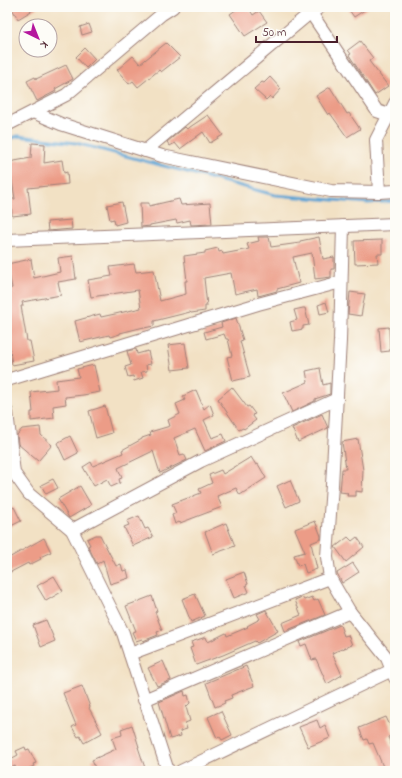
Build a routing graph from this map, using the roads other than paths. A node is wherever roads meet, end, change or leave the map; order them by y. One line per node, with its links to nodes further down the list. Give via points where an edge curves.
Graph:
1 (173, 7): 4 (street, via 66,95)
2 (312, 9): 5 (street, via 377,110); 7 (street)
3 (395, 102): 5 (street)
4 (33, 112): 6 (street); 7 (street, via 61,124)
5 (391, 116): 9 (street, via 376,140)
6 (7, 125)
7 (145, 151): 9 (street, via 331,191)
8 (395, 191): 9 (street)
9 (379, 192)
10 (395, 224): 11 (street)
11 (343, 226): 12 (street); 13 (street)
12 (7, 240)
13 (341, 282): 14 (street, via 258,304); 15 (street)
14 (7, 380)
15 (337, 399): 18 (street, via 201,461); 19 (street, via 327,557)
16 (7, 412): 17 (street)
17 (9, 461): 18 (street, via 29,494)
18 (72, 530): 21 (street, via 123,633)
19 (330, 578): 20 (street); 21 (street)
20 (350, 612): 22 (street, via 387,658); 23 (street)
21 (130, 654): 23 (street)
22 (393, 674): 25 (street)
23 (144, 700): 24 (street)
24 (168, 771)
25 (181, 771)

